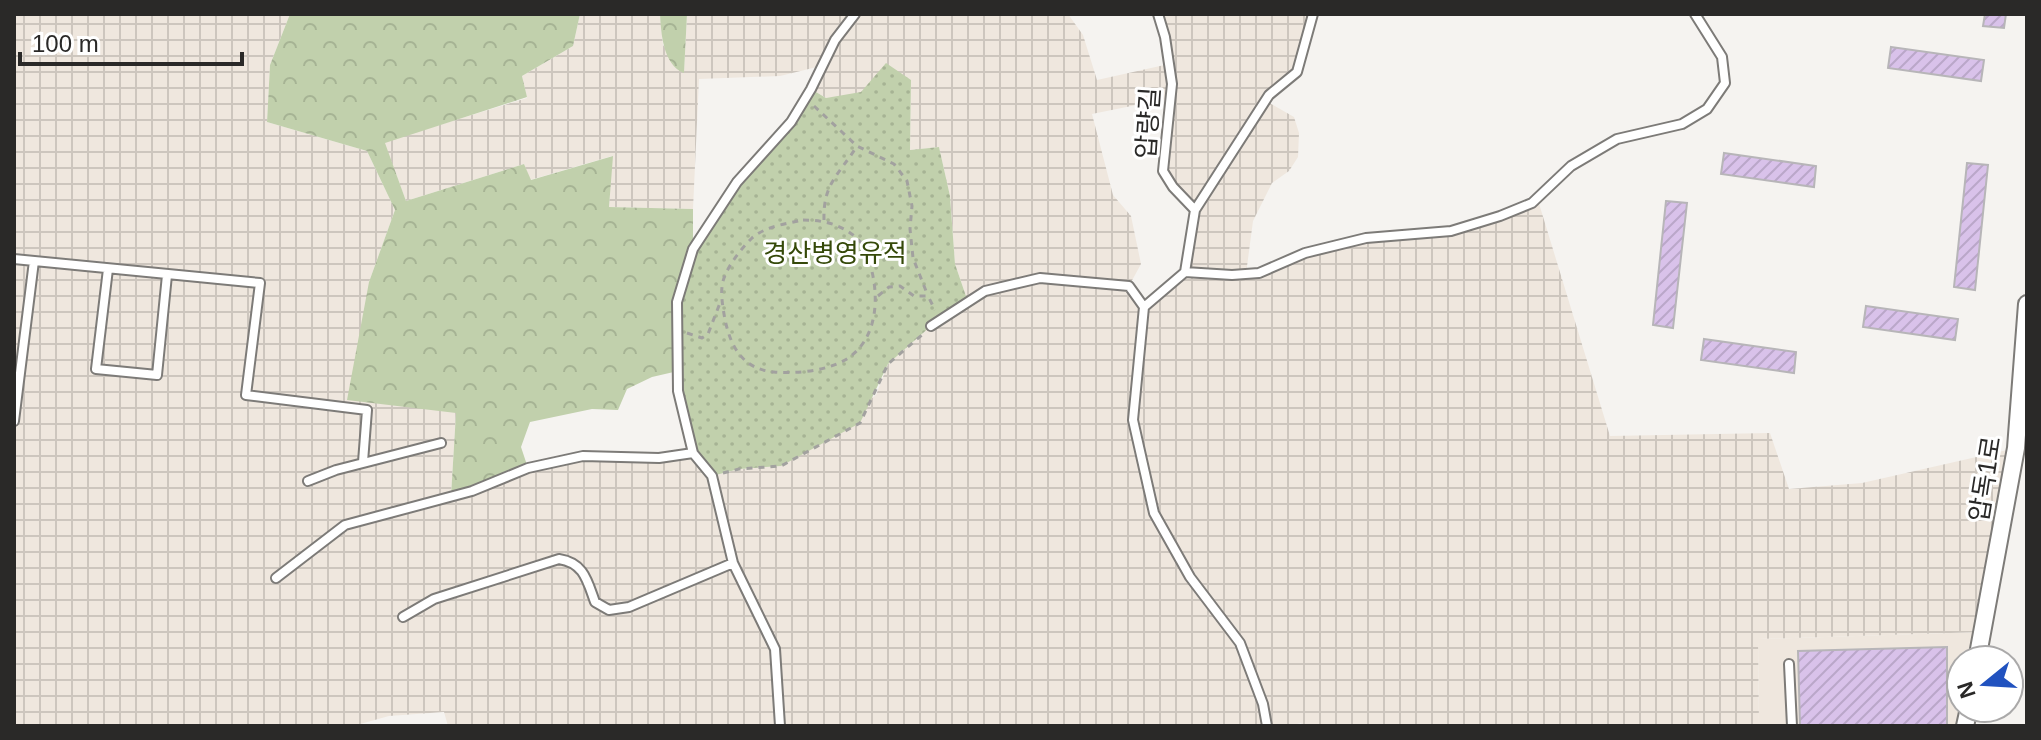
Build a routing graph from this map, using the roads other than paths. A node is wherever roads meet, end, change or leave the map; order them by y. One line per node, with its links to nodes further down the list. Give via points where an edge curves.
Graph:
1 (855, 14): 17 (lane, via 791,122 737,182 693,249 677,302 678,391)
2 (1158, 14): 5 (lane, 압량길, via 1172,84 1163,171)
3 (1313, 14): 5 (lane, via 1297,72 1269,95)
4 (1695, 14): 9 (lane, via 1722,57 1725,83 1707,109 1682,124 1617,139 1571,166 1532,203 1451,231 1351,241 1259,273)
5 (1195, 210): 9 (lane)
6 (14, 259): 7 (lane)
7 (34, 261): 8 (lane); 14 (lane)
8 (108, 269): 10 (lane); 10 (lane, via 96,369 142,374 157,375)
9 (1185, 272): 12 (lane)
10 (167, 275): 18 (lane, via 260,283 246,395 367,410)
11 (2027, 304): 16 (street, 압독1로)
12 (1144, 307): 13 (lane, via 1129,286 1040,278 985,291); 26 (lane, via 1133,420 1154,513 1190,577 1240,643)
13 (931, 326)
14 (14, 421)
15 (441, 443): 18 (lane)
16 (2021, 448): 23 (street, 압독1로)
17 (693, 453): 20 (lane, via 712,476); 21 (lane, via 659,458 583,456 528,468 472,491 345,525)
18 (363, 462): 19 (lane)
19 (308, 481)
20 (733, 563): 22 (lane, via 629,607 609,610 595,602 586,576 572,561 559,559 434,599); 25 (lane, via 775,649)
21 (276, 578)
22 (403, 617)
23 (1980, 644)
24 (1789, 664): 27 (lane)
25 (780, 726)
26 (1267, 726)
27 (1792, 726)

